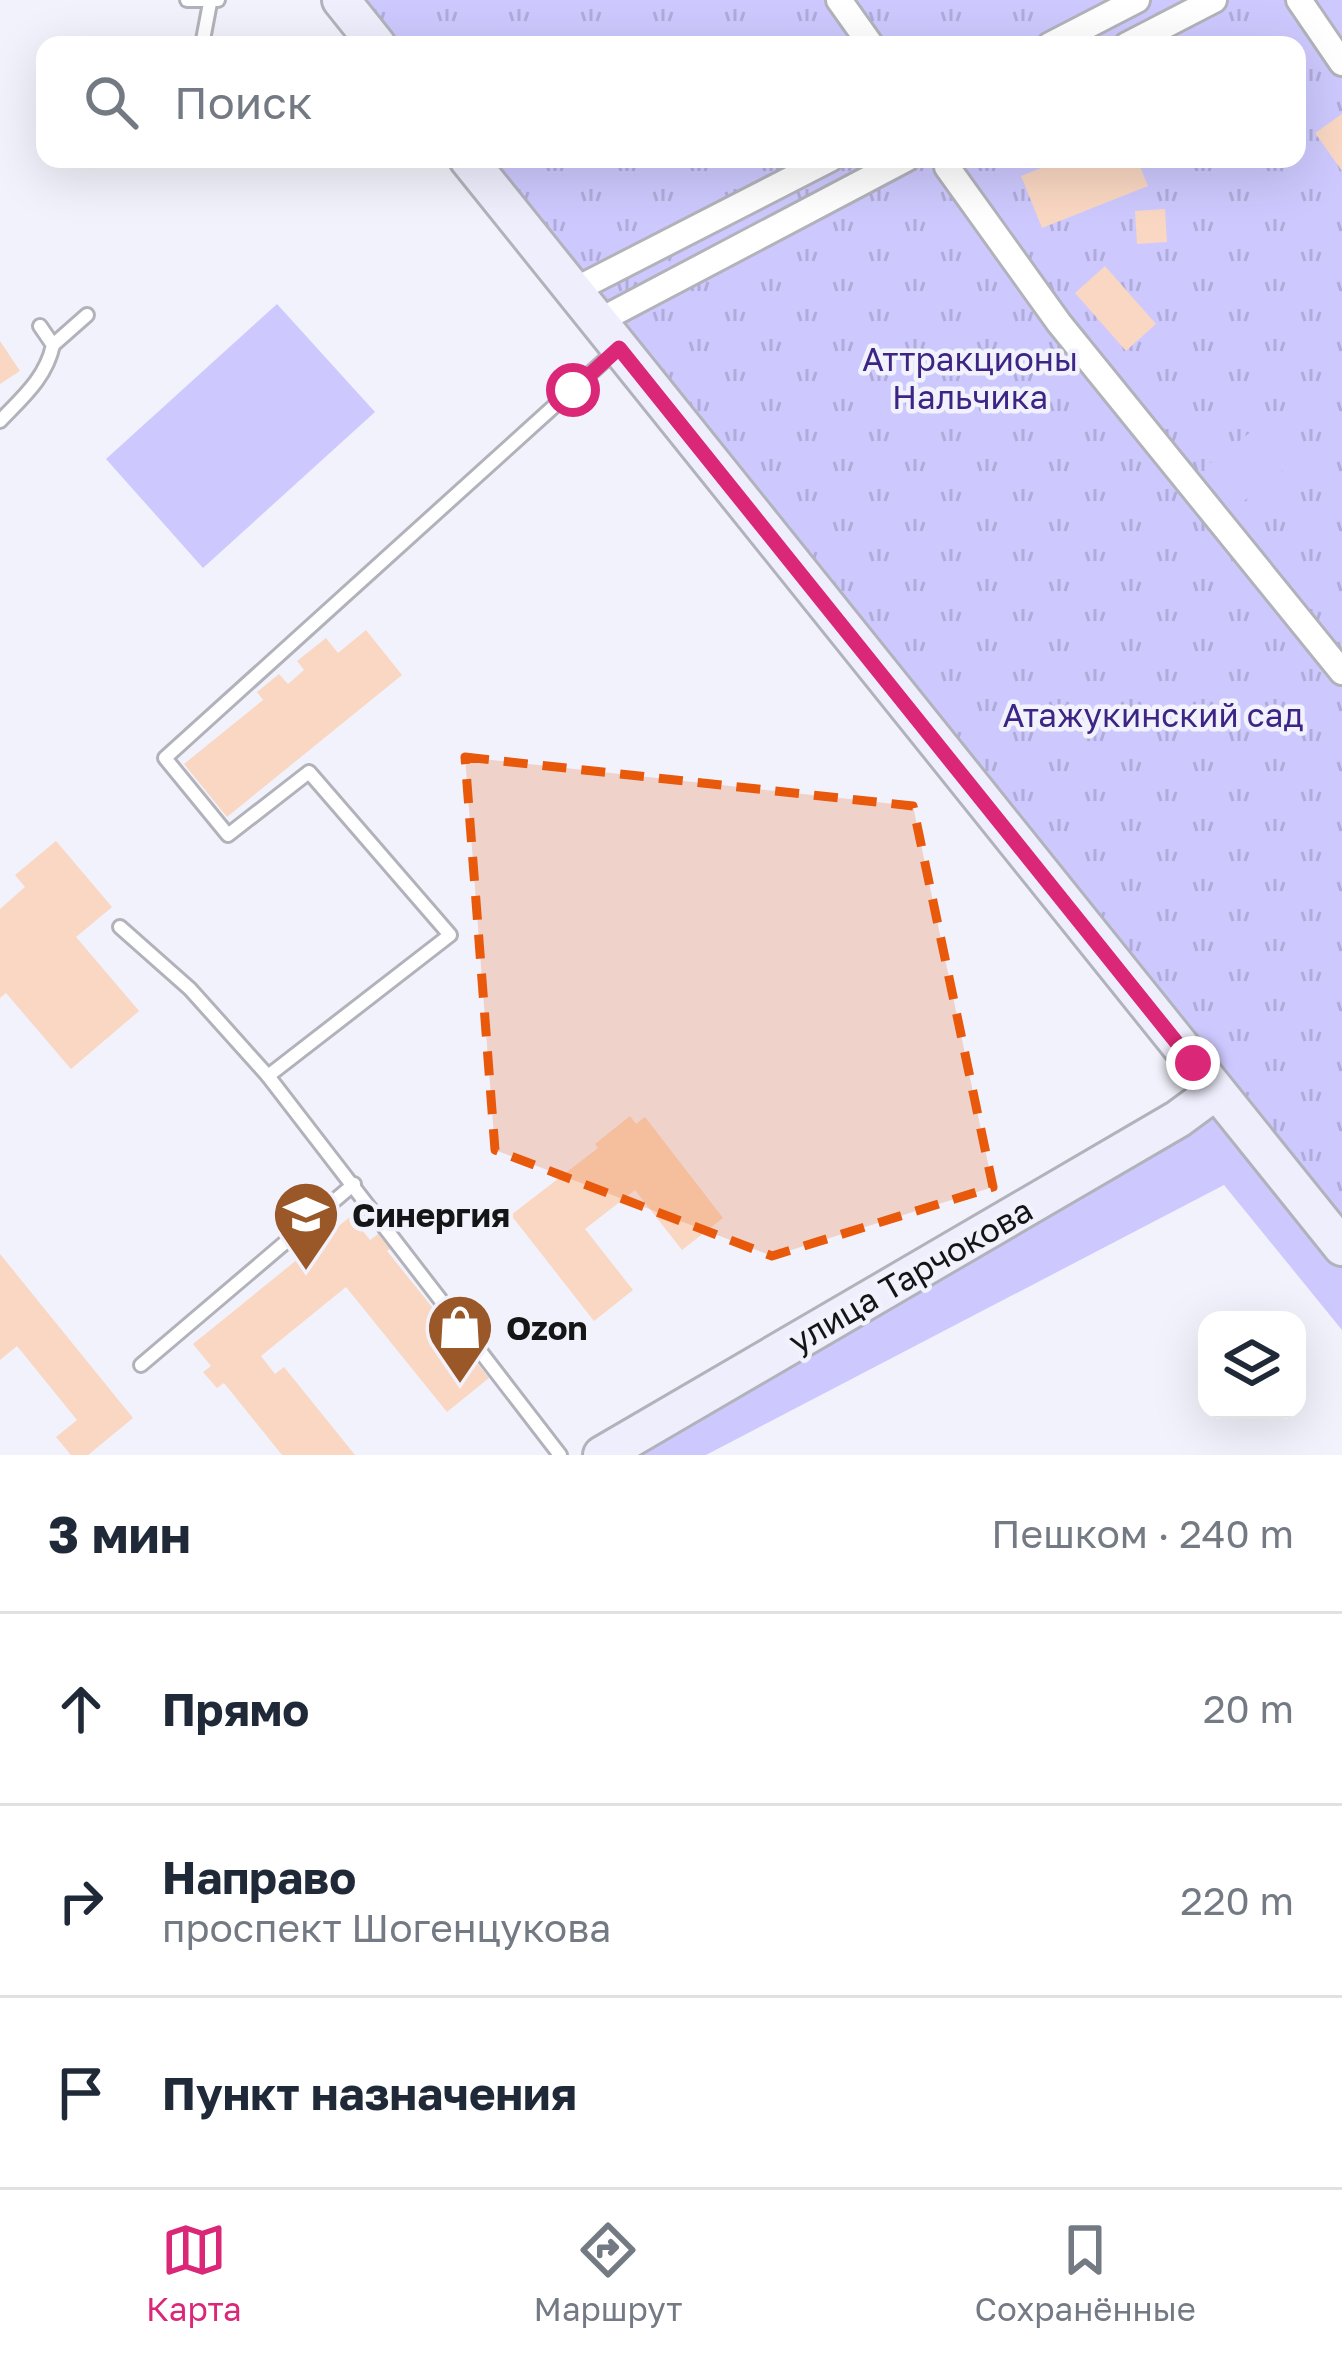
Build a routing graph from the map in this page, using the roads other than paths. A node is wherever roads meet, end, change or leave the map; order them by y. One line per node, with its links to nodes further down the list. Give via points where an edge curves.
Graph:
1 (187, 0): 7 (lane)
2 (341, 0): 9 (street)
3 (839, 0): 10 (street)
4 (1137, 0): 11 (street)
5 (1214, 0): 12 (street)
6 (1299, 0): 13 (street)
7 (214, 2): 8 (lane)
8 (205, 36)
9 (370, 36)
10 (865, 36)
11 (1067, 36)
12 (1144, 36)
13 (1342, 63)
14 (475, 168): 18 (street)
15 (812, 168): 18 (street)
16 (891, 168): 21 (street)
17 (948, 168): 24 (street, via 1059,323)
18 (573, 291): 21 (street)
19 (86, 315): 22 (lane)
20 (40, 326): 22 (lane)
21 (608, 335): 26 (lane, via 166,758 228,835 309,772 450,934); 27 (street)
22 (53, 345): 23 (lane, via 40,379)
23 (0, 422)
24 (1342, 672)
25 (120, 927): 26 (lane)
26 (268, 1076): 28 (lane)
27 (1216, 1091): 29 (street); 32 (street, улица Тарчокова)
28 (354, 1184): 30 (lane); 31 (lane)
29 (1342, 1247)
30 (141, 1365)
31 (560, 1455)
32 (602, 1455)

